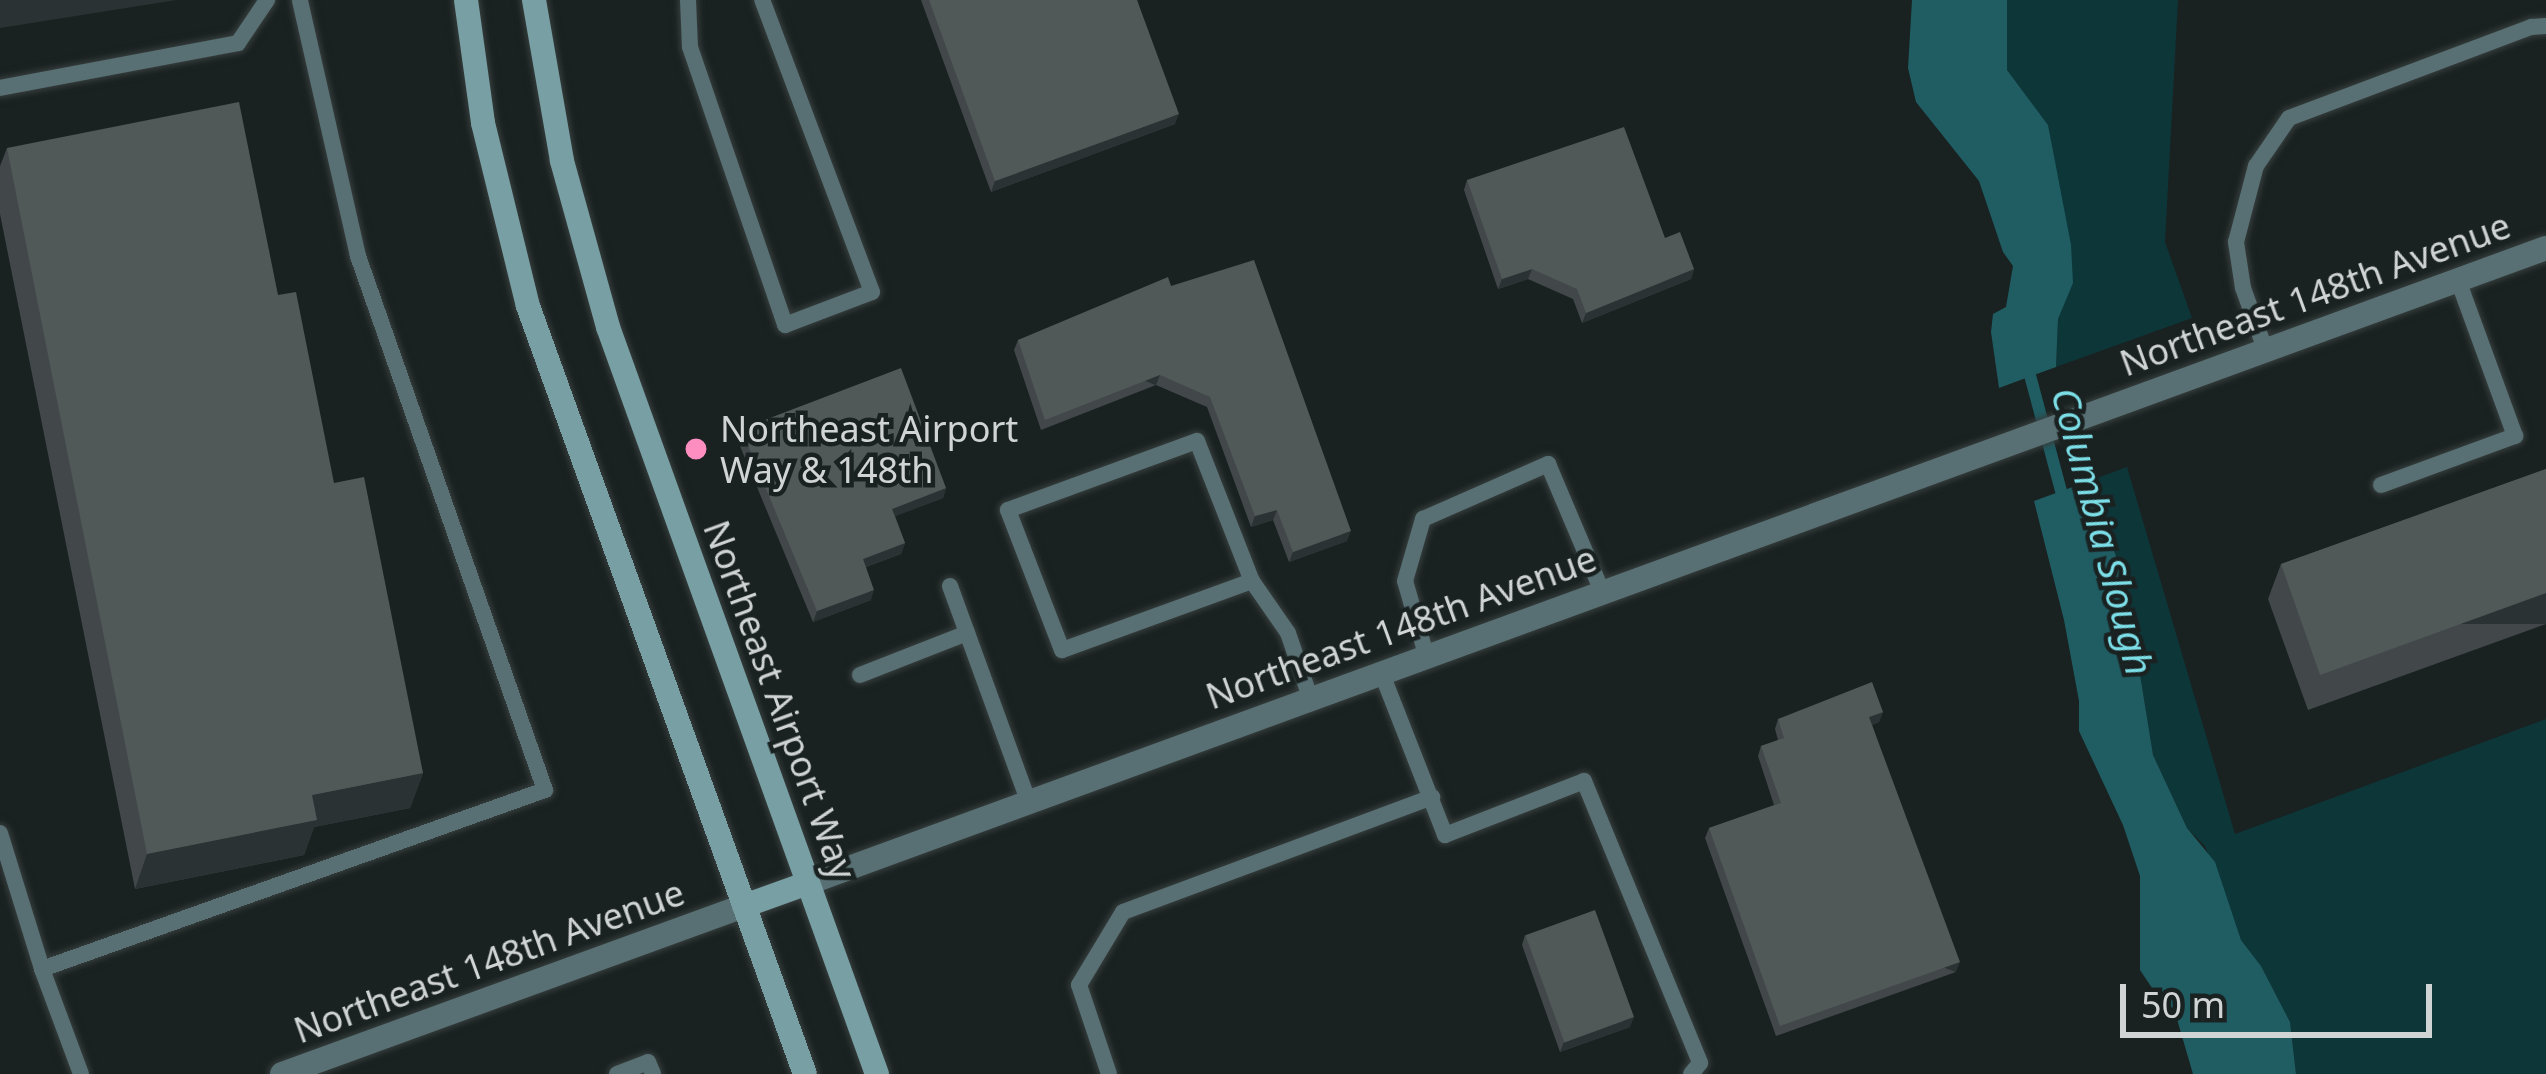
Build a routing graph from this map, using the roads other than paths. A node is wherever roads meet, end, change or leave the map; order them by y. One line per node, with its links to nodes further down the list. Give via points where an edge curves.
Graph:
1 (267, 0): 8 (lane, via 238,43)
2 (300, 0): 26 (lane, via 358,256 545,790)
3 (466, 0): 25 (main road, via 491,163 528,306)
4 (533, 0): 24 (main road, Northeast Airport Way, via 590,271)
5 (688, 0): 6 (lane, via 690,47 785,325 872,292)
6 (762, 0)
7 (2546, 26): 11 (lane, via 2289,118 2256,166 2236,242)
8 (0, 88)
9 (2546, 248): 10 (street, Northeast 148th Avenue)
10 (2458, 280): 11 (street, Northeast 148th Avenue); 12 (lane, via 2515,436)
11 (2265, 350): 15 (street, Northeast 148th Avenue)
12 (2381, 485)
13 (1252, 581): 13 (lane, via 1197,441 1007,510 1062,650); 20 (lane, via 1288,633)
14 (950, 586): 16 (lane)
15 (1602, 591): 17 (street, Northeast 148th Avenue); 17 (lane, via 1548,464 1423,519 1405,581)
16 (967, 633): 19 (lane); 22 (lane)
17 (1427, 658): 18 (street, Northeast 148th Avenue)
18 (1382, 674): 20 (street, Northeast 148th Avenue); 21 (lane)
19 (860, 675)
20 (1311, 700): 22 (street, Northeast 148th Avenue)
21 (1432, 797): 33 (lane, via 1123,912 1079,985); 34 (lane, via 1445,835 1584,781 1700,1063)
22 (1029, 803): 24 (street, Northeast 148th Avenue)
23 (0, 833): 26 (lane)
24 (808, 883): 25 (main road, Northeast 148th Avenue); 32 (main road, Northeast Airport Way)
25 (744, 907): 28 (street, Northeast 148th Avenue); 31 (main road)
26 (43, 969): 27 (lane)
27 (81, 1074)
28 (282, 1074)
29 (617, 1074): 30 (lane, via 648,1062)
30 (653, 1074)
31 (805, 1074)
32 (878, 1074)
33 (1109, 1074)
34 (1690, 1074)

